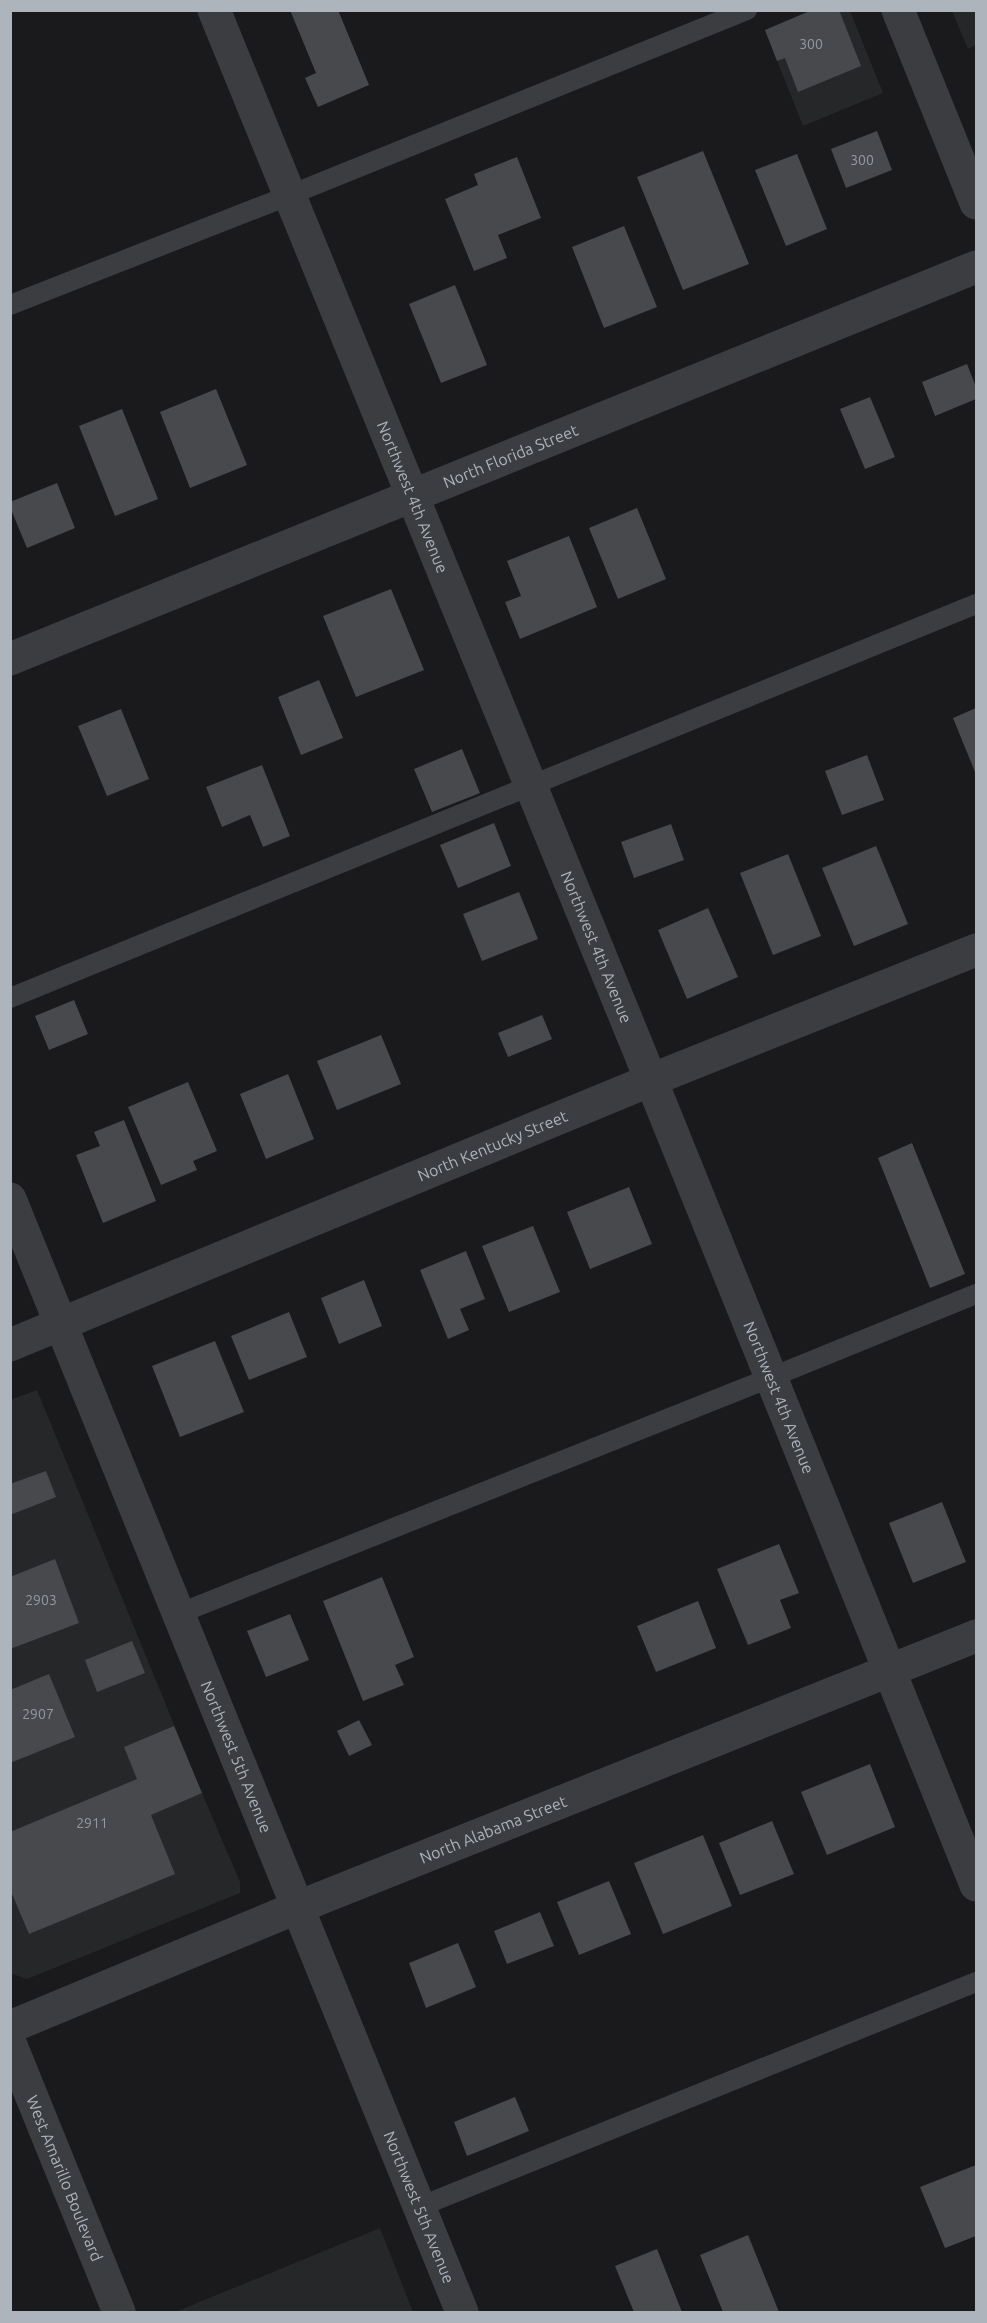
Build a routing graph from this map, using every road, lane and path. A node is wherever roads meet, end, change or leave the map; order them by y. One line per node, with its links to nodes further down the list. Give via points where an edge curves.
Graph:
1 (214, 10): 4 (street, Northwest 4th Avenue)
2 (747, 10): 4 (lane)
3 (898, 10): 5 (street)
4 (290, 195): 7 (lane); 8 (street, Northwest 4th Avenue)
5 (976, 203)
6 (976, 267): 8 (street, North Florida Street)
7 (10, 305)
8 (412, 496): 10 (street, North Florida Street); 11 (street, Northwest 4th Avenue)
9 (976, 604): 11 (lane)
10 (10, 659)
11 (530, 784): 13 (lane); 14 (street, Northwest 4th Avenue)
12 (976, 950): 14 (street, North Kentucky Street)
13 (10, 998)
14 (651, 1080): 17 (street, North Kentucky Street); 19 (street, Northwest 4th Avenue)
15 (10, 1199): 17 (street, Northwest 5th Avenue)
16 (976, 1293): 19 (lane)
17 (61, 1324): 18 (street, North Kentucky Street); 20 (street, Northwest 5th Avenue)
18 (10, 1346)
19 (772, 1377): 20 (lane); 22 (street, Northwest 4th Avenue)
20 (178, 1614): 24 (street, Northwest 5th Avenue)
21 (976, 1636): 22 (street, North Alabama Street)
22 (890, 1671): 23 (street, Northwest 4th Avenue); 24 (street, North Alabama Street)
23 (976, 1885)
24 (297, 1908): 26 (street, North Alabama Street); 28 (street, Northwest 5th Avenue)
25 (976, 1982): 28 (lane)
26 (10, 2027)
27 (10, 2043): 29 (street, West Amarillo Boulevard)
28 (419, 2207): 30 (street, Northwest 5th Avenue)
29 (119, 2313)
30 (462, 2313)

